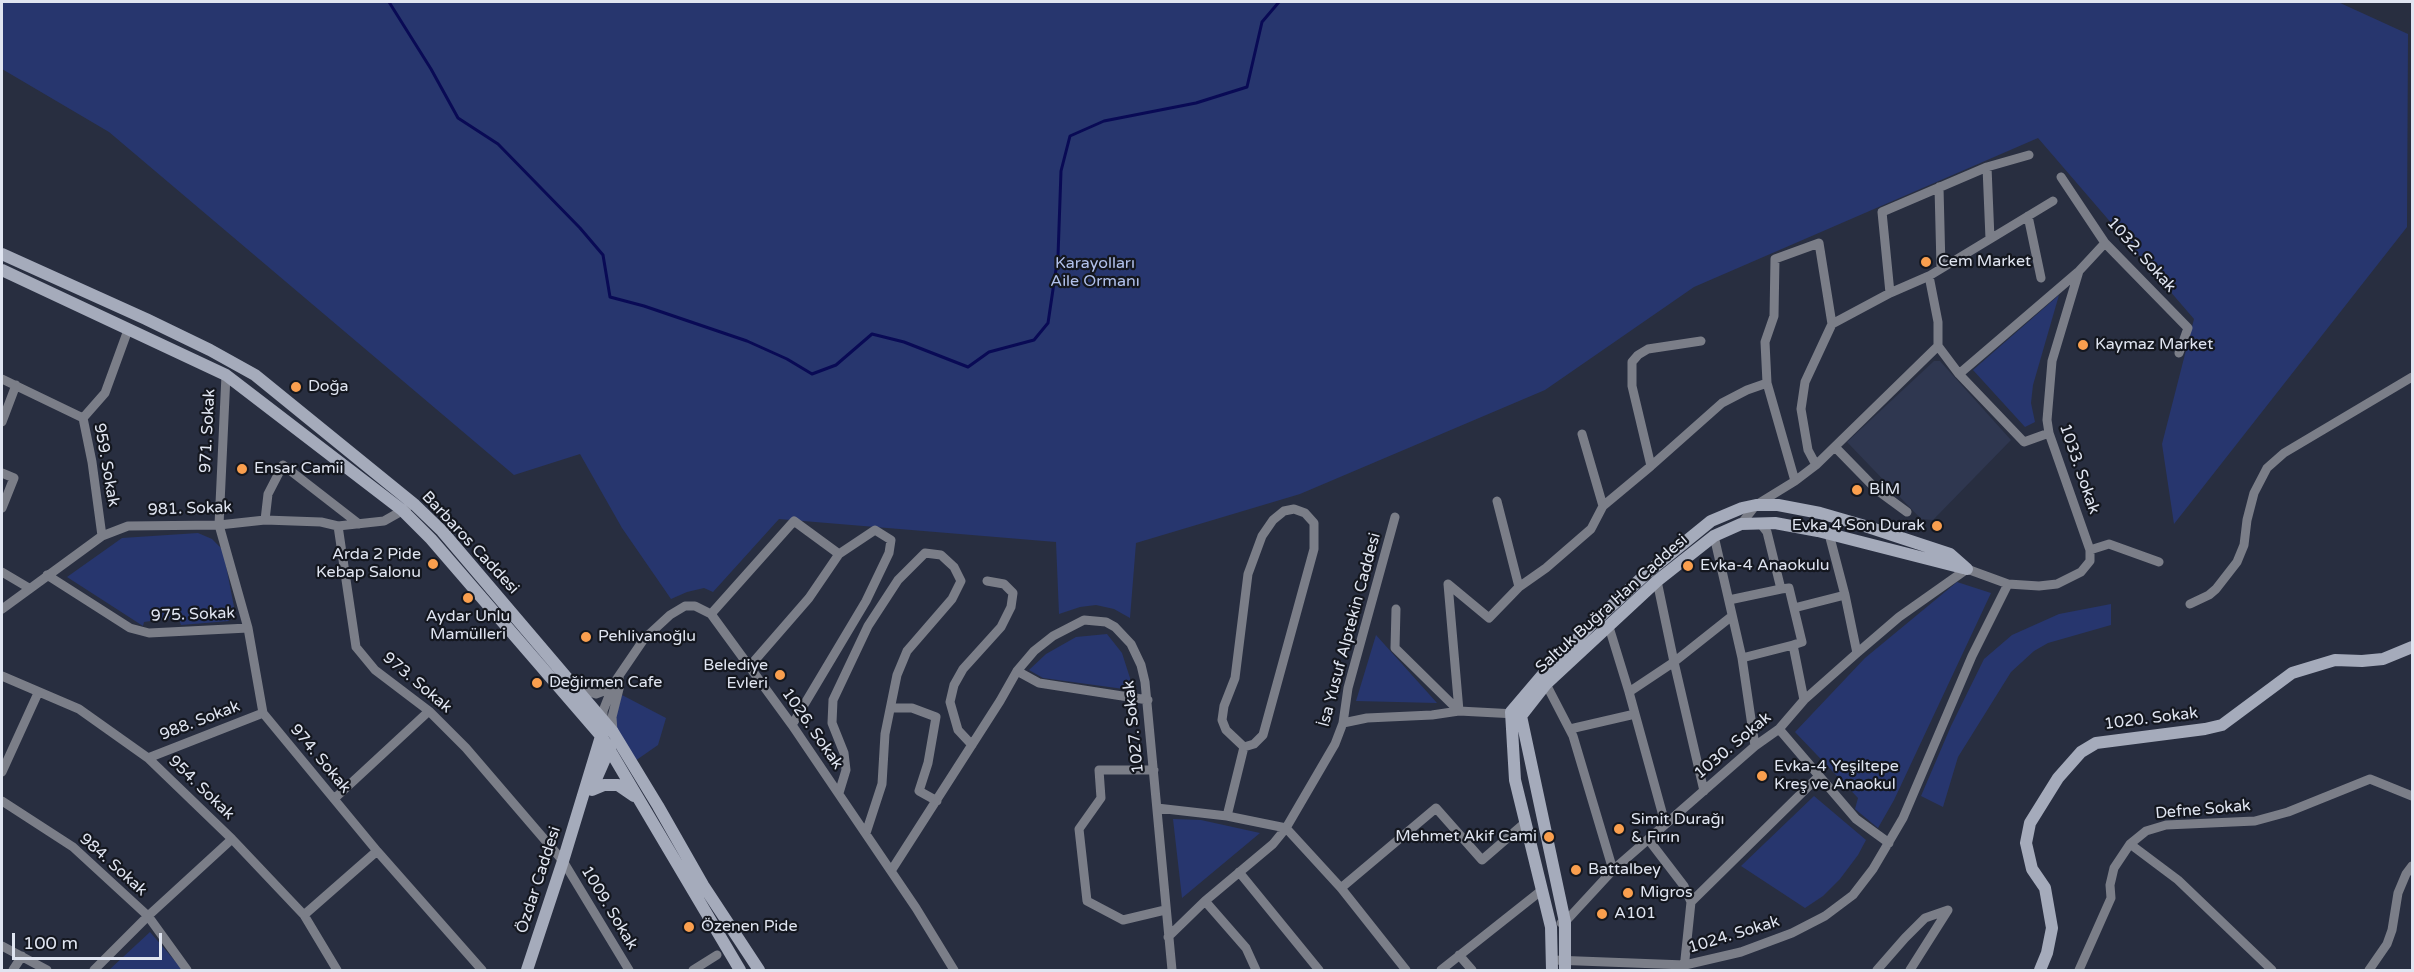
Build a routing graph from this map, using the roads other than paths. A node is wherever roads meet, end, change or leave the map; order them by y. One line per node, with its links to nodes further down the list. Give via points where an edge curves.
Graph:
1 (2029, 155): 2 (street)
2 (1988, 167): 4 (street); 7 (street)
3 (2061, 177): 8 (street, 1032. Sokak)
4 (1939, 187): 10 (street); 15 (street, via 1882,213)
5 (2053, 201): 6 (street)
6 (2028, 216): 7 (street); 14 (street)
7 (1989, 239): 10 (street)
8 (2105, 243): 12 (street, 1033. Sokak); 20 (street, 1032. Sokak, via 2188,328)
9 (2, 254): 37 (main road, Barbaros Caddesi, via 157,324 255,375)
10 (1941, 268): 13 (street)
11 (2, 270): 17 (main road, Barbaros Caddesi)
12 (2079, 271): 21 (street); 29 (street, 1033. Sokak, via 2052,361)
13 (1929, 276): 15 (street); 19 (street, via 1938,322)
14 (2041, 278)
15 (1890, 293): 16 (street)
16 (1832, 324): 25 (street, via 1819,243 1775,259 1774,315 1766,342); 32 (street, via 1804,382 1801,409 1808,450)
17 (128, 330): 22 (main road, Barbaros Caddesi); 27 (street, via 105,393)
18 (1701, 341): 33 (street, via 1648,349 1632,362 1632,386)
19 (1938, 346): 21 (street); 31 (street)
20 (2179, 354)
21 (1959, 374): 29 (street, via 2024,442)
22 (226, 375): 41 (main road, Barbaros Caddesi); 48 (street, 971. Sokak)
23 (2412, 377): 67 (street, via 2284,453 2267,468 2254,493 2237,562 2216,589)
24 (2, 379): 26 (street, 959. Sokak)
25 (1767, 383): 33 (street, via 1722,403); 35 (street)
26 (16, 385): 27 (street, 959. Sokak); 28 (street)
27 (83, 418): 51 (street, 959. Sokak)
28 (2, 422)
29 (2049, 433): 53 (street, 1033. Sokak)
30 (1582, 434): 39 (street)
31 (1835, 447): 32 (street); 42 (street, via 1876,490)
32 (1816, 465): 35 (street)
33 (1651, 466): 39 (street)
34 (2, 473): 40 (street, via 14,478)
35 (1795, 481): 38 (street)
36 (1497, 501): 62 (street)
37 (415, 505): 41 (street, 981. Sokak); 85 (main road, Barbaros Caddesi, via 442,531)
38 (1756, 505): 47 (street); 56 (main road, Saltuk Buğra Han Caddesi, via 1799,509 1865,526 1950,554); 95 (main road, Saltuk Buğra Han Caddesi, via 1711,521 1647,573 1551,665)
39 (1603, 506): 62 (street, via 1591,529)
40 (2, 507)
41 (402, 510): 46 (street, 981. Sokak, via 384,521); 102 (main road, Barbaros Caddesi)
42 (1907, 512)
43 (1395, 518): 98 (street, İsa Yusuf Alptekin Caddesi, via 1348,688)
44 (265, 520): 46 (street, via 268,494 284,465); 48 (street, 981. Sokak); 49 (street, 981. Sokak)
45 (1760, 523): 47 (main road, Saltuk Buğra Han Caddesi); 50 (main road, Saltuk Buğra Han Caddesi); 64 (street, via 1767,532)
46 (359, 524): 49 (street, 981. Sokak)
47 (1740, 524): 52 (main road, Saltuk Buğra Han Caddesi)
48 (219, 525): 51 (street, 981. Sokak, via 128,526); 74 (street, 974. Sokak)
49 (338, 526): 92 (street, 973. Sokak, via 356,647 375,670)
50 (1829, 534): 56 (main road, Saltuk Buğra Han Caddesi); 65 (street)
51 (102, 536): 58 (street, 981. Sokak)
52 (1714, 536): 60 (main road, Saltuk Buğra Han Caddesi); 66 (street)
53 (2090, 550): 55 (street, via 2109,544); 61 (street, via 2090,561 2081,572 2057,584)
54 (839, 554): 71 (street, via 794,521); 80 (street, via 809,598); 99 (street, via 875,530 891,540 889,553 866,601)
55 (2159, 562)
56 (1967, 569): 61 (street); 77 (street, 1030. Sokak, via 1899,617)
57 (2, 572): 63 (street)
58 (47, 575): 63 (street, 981. Sokak); 74 (street, 975. Sokak, via 130,628 149,633)
59 (987, 581): 103 (street, via 1004,584 1013,593 1001,627 963,669 954,685 950,702 958,730)
60 (1657, 581): 73 (main road, Saltuk Buğra Han Caddesi); 79 (street)
61 (2008, 584): 127 (street, 1024. Sokak)
62 (1519, 587): 93 (street, via 1489,618 1448,584)
63 (29, 588): 69 (street, 981. Sokak)
64 (1781, 589): 66 (street); 68 (street, via 1789,588)
65 (1845, 595): 68 (street); 77 (street)
66 (1729, 600): 72 (street)
67 (2190, 604)
68 (1794, 608): 75 (street, via 1802,642)
69 (2, 609)
70 (1396, 609): 93 (street, via 1395,648)
71 (711, 614): 80 (street, 1026. Sokak); 83 (street, via 695,606 684,606 670,615 644,639)
72 (1732, 616): 78 (street); 79 (street)
73 (1609, 627): 84 (main road, Saltuk Buğra Han Caddesi); 87 (street)
74 (248, 628): 94 (street, 974. Sokak)
75 (1793, 645): 78 (street); 90 (street)
76 (2412, 647): 172 (main road, 1020. Sokak, via 2383,658 2336,660 2292,673 2222,724 2096,743 2080,752 2067,765 2030,823 2026,843 2032,868 2045,888 2052,928)
77 (1857, 653): 90 (street, 1030. Sokak)
78 (1742, 658): 104 (street)
79 (1674, 662): 87 (street); 111 (street)
80 (749, 667): 99 (street, 1026. Sokak)
81 (1017, 671): 89 (street, via 1039,683); 89 (street, 1027. Sokak, via 1034,651 1071,625 1084,620 1106,622 1131,644 1141,665); 103 (street, 1027. Sokak)
82 (2, 676): 88 (street, 954. Sokak)
83 (619, 677): 86 (street); 102 (street)
84 (1546, 684): 95 (main road, Saltuk Buğra Han Caddesi); 100 (street)
85 (574, 686): 86 (street, via 596,694); 97 (main road, Barbaros Caddesi)
86 (612, 688): 97 (street)
87 (1629, 692): 96 (street)
88 (38, 693): 107 (street, 954. Sokak, via 79,709); 109 (street)
89 (1148, 700): 108 (street, 1027. Sokak)
90 (1804, 700): 101 (street, 1030. Sokak)
91 (891, 708): 112 (street, via 897,675 907,651 952,599 961,581 941,555 925,554 898,580 868,626 833,700 832,723 846,770); 118 (street, via 912,708 936,717 920,791); 124 (street, via 882,784)
92 (429, 711): 115 (street); 130 (street, 973. Sokak)
93 (1459, 711): 95 (street); 98 (street)
94 (263, 713): 107 (street, 988. Sokak); 115 (street, 974. Sokak)
95 (1516, 714): 121 (main road, via 1515,780); 142 (main road)
96 (1635, 714): 100 (street); 122 (street)
97 (603, 720): 102 (main road, Özdar Caddesi)
98 (1343, 723): 123 (street, İsa Yusuf Alptekin Caddesi)
99 (792, 725): 112 (street, 1026. Sokak)
100 (1570, 729): 132 (street)
101 (1779, 729): 104 (street, 1030. Sokak); 110 (street)
102 (607, 734): 106 (main road, Barbaros Caddesi); 113 (main road, Özdar Caddesi); 162 (main road, Barbaros Caddesi, via 658,806 703,885)
103 (972, 745): 118 (street, 1027. Sokak)
104 (1755, 746): 111 (street, 1030. Sokak)
105 (1244, 747): 105 (street, via 1226,730 1222,720 1235,678 1248,574 1262,536 1273,520 1294,509 1305,513 1314,523 1314,549 1263,735); 120 (street)
106 (610, 750): 113 (main road, Özdar Caddesi); 116 (main road, Barbaros Caddesi)
107 (148, 758): 125 (street, 954. Sokak)
108 (1154, 770): 119 (street, 1027. Sokak); 139 (street, via 1099,770 1101,798 1078,829 1087,901 1123,920)
109 (2, 772)
110 (1819, 776): 127 (street, via 1856,819); 138 (street)
111 (1704, 791): 122 (street, 1030. Sokak)
112 (838, 793): 124 (street, 1026. Sokak)
113 (587, 794): 116 (main road, via 618,785); 130 (main road, Özdar Caddesi)
114 (2412, 796): 128 (street, Defne Sokak, via 2370,779 2288,813 2227,824 2166,825 2146,831)
115 (334, 799): 129 (street, 974. Sokak)
116 (639, 800): 161 (main road, Barbaros Caddesi)
117 (2, 801): 141 (street, 984. Sokak, via 72,847)
118 (937, 801): 133 (street, 1027. Sokak)
119 (1157, 808): 120 (street); 139 (street, 1027. Sokak)
120 (1227, 816): 123 (street)
121 (1526, 822): 135 (street, via 1482,860 1436,808); 136 (main road)
122 (1665, 823): 126 (street, 1030. Sokak)
123 (1286, 828): 134 (street, İsa Yusuf Alptekin Caddesi); 135 (street)
124 (866, 833): 133 (street, 1026. Sokak)
125 (232, 839): 140 (street, 954. Sokak); 141 (street)
126 (1648, 839): 132 (street, 1030. Sokak); 138 (street, via 1684,886)
127 (1889, 843): 151 (street, 1024. Sokak, via 1853,895 1825,916 1741,952)
128 (2130, 844): 173 (street, Defne Sokak, via 2114,868 2111,898); 174 (street, via 2178,880)
129 (377, 851): 140 (street); 157 (street, 974. Sokak)
130 (563, 861): 158 (main road, Özdar Caddesi); 159 (street, 1009. Sokak)
131 (2412, 866): 175 (street, via 2398,893 2387,945)
132 (1613, 870): 142 (street, 1030. Sokak)
133 (891, 871): 163 (street, 1026. Sokak)
134 (1239, 872): 137 (street, İsa Yusuf Alptekin Caddesi); 166 (street)
135 (1341, 888): 167 (street)
136 (1542, 890): 143 (main road); 147 (street)
137 (1205, 901): 144 (street, İsa Yusuf Alptekin Caddesi); 165 (street, via 1246,948)
138 (1691, 902): 151 (street)
139 (1165, 910): 144 (street, 1027. Sokak)
140 (304, 915): 156 (street, 954. Sokak)
141 (148, 916): 154 (street); 155 (street, 984. Sokak)
142 (1565, 922): 143 (street, 1030. Sokak); 150 (main road)
143 (1551, 927): 149 (main road)
144 (1168, 937): 164 (street, 1027. Sokak)
145 (2, 946): 148 (street)
146 (717, 955): 160 (street)
147 (1459, 955): 168 (street); 169 (street)
148 (22, 956): 152 (street); 153 (street)
149 (1552, 965): 150 (street, 1024. Sokak)
150 (1566, 965): 151 (street, 1024. Sokak)
151 (1685, 968)
152 (13, 970)
153 (47, 970)
154 (94, 970)
155 (187, 970)
156 (337, 970)
157 (482, 970)
158 (526, 970)
159 (629, 970)
160 (693, 970)
161 (740, 970)
162 (759, 970)
163 (954, 970)
164 (1172, 970)
165 (1256, 970)
166 (1319, 970)
167 (1406, 970)
168 (1441, 970)
169 (1472, 970)
170 (1877, 970): 171 (street, via 1925,918 1948,910)
171 (1910, 970)
172 (2040, 970)
173 (2079, 970)
174 (2272, 970)
175 (2368, 970)

